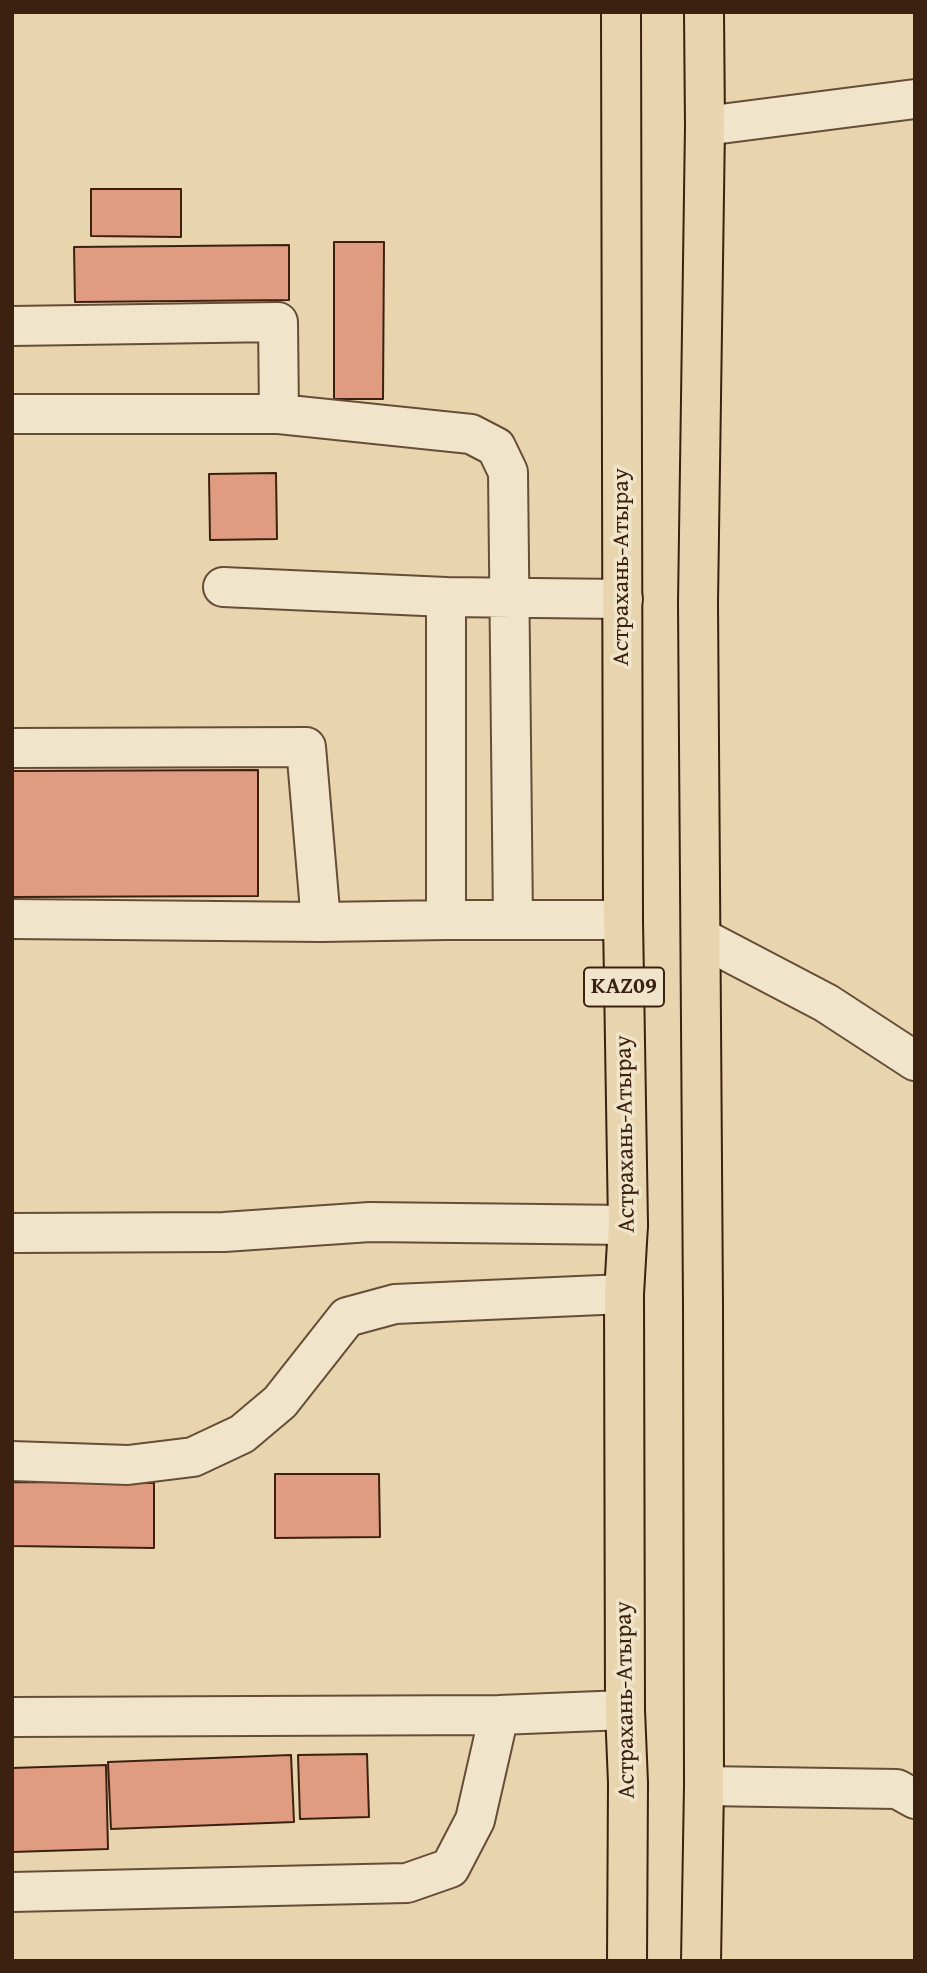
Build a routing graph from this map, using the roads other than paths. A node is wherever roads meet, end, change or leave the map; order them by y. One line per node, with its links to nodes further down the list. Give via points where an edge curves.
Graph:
1 (621, 12): 11 (highway, Астрахань-Атырау / KAZ09)
2 (704, 12): 4 (highway)
3 (915, 99): 4 (lane)
4 (705, 125): 18 (highway, via 698,602)
5 (12, 326): 7 (lane, via 278,322)
6 (12, 414): 7 (lane)
7 (279, 414): 10 (lane, via 471,434 496,447 508,472)
8 (223, 587): 9 (lane)
9 (446, 597): 10 (lane); 14 (lane)
10 (509, 597): 11 (lane); 15 (lane)
11 (623, 598): 16 (highway, Астрахань-Атырау / KAZ09)
12 (12, 748): 17 (lane, via 306,747)
13 (12, 919): 17 (lane)
14 (446, 920): 15 (lane); 17 (lane)
15 (513, 920): 16 (lane)
16 (623, 920): 20 (highway, Астрахань-Атырау / KAZ09)
17 (321, 922)
18 (702, 937): 19 (lane, via 825,1003); 27 (highway)
19 (915, 1061)
20 (628, 1225): 21 (lane, via 370,1223 224,1232); 22 (highway, Астрахань-Атырау / KAZ09)
21 (12, 1233)
22 (624, 1294): 23 (lane, via 395,1304 346,1317 280,1402 242,1434 194,1457 128,1465); 24 (highway, Астрахань-Атырау / KAZ09)
23 (12, 1461)
24 (625, 1710): 25 (lane); 30 (highway, Астрахань-Атырау / KAZ09)
25 (499, 1715): 26 (lane); 29 (lane, via 475,1820 450,1868 417,1880)
26 (12, 1717)
27 (704, 1786): 28 (lane, via 897,1789); 31 (highway)
28 (915, 1799)
29 (12, 1892)
30 (627, 1961)
31 (701, 1961)

